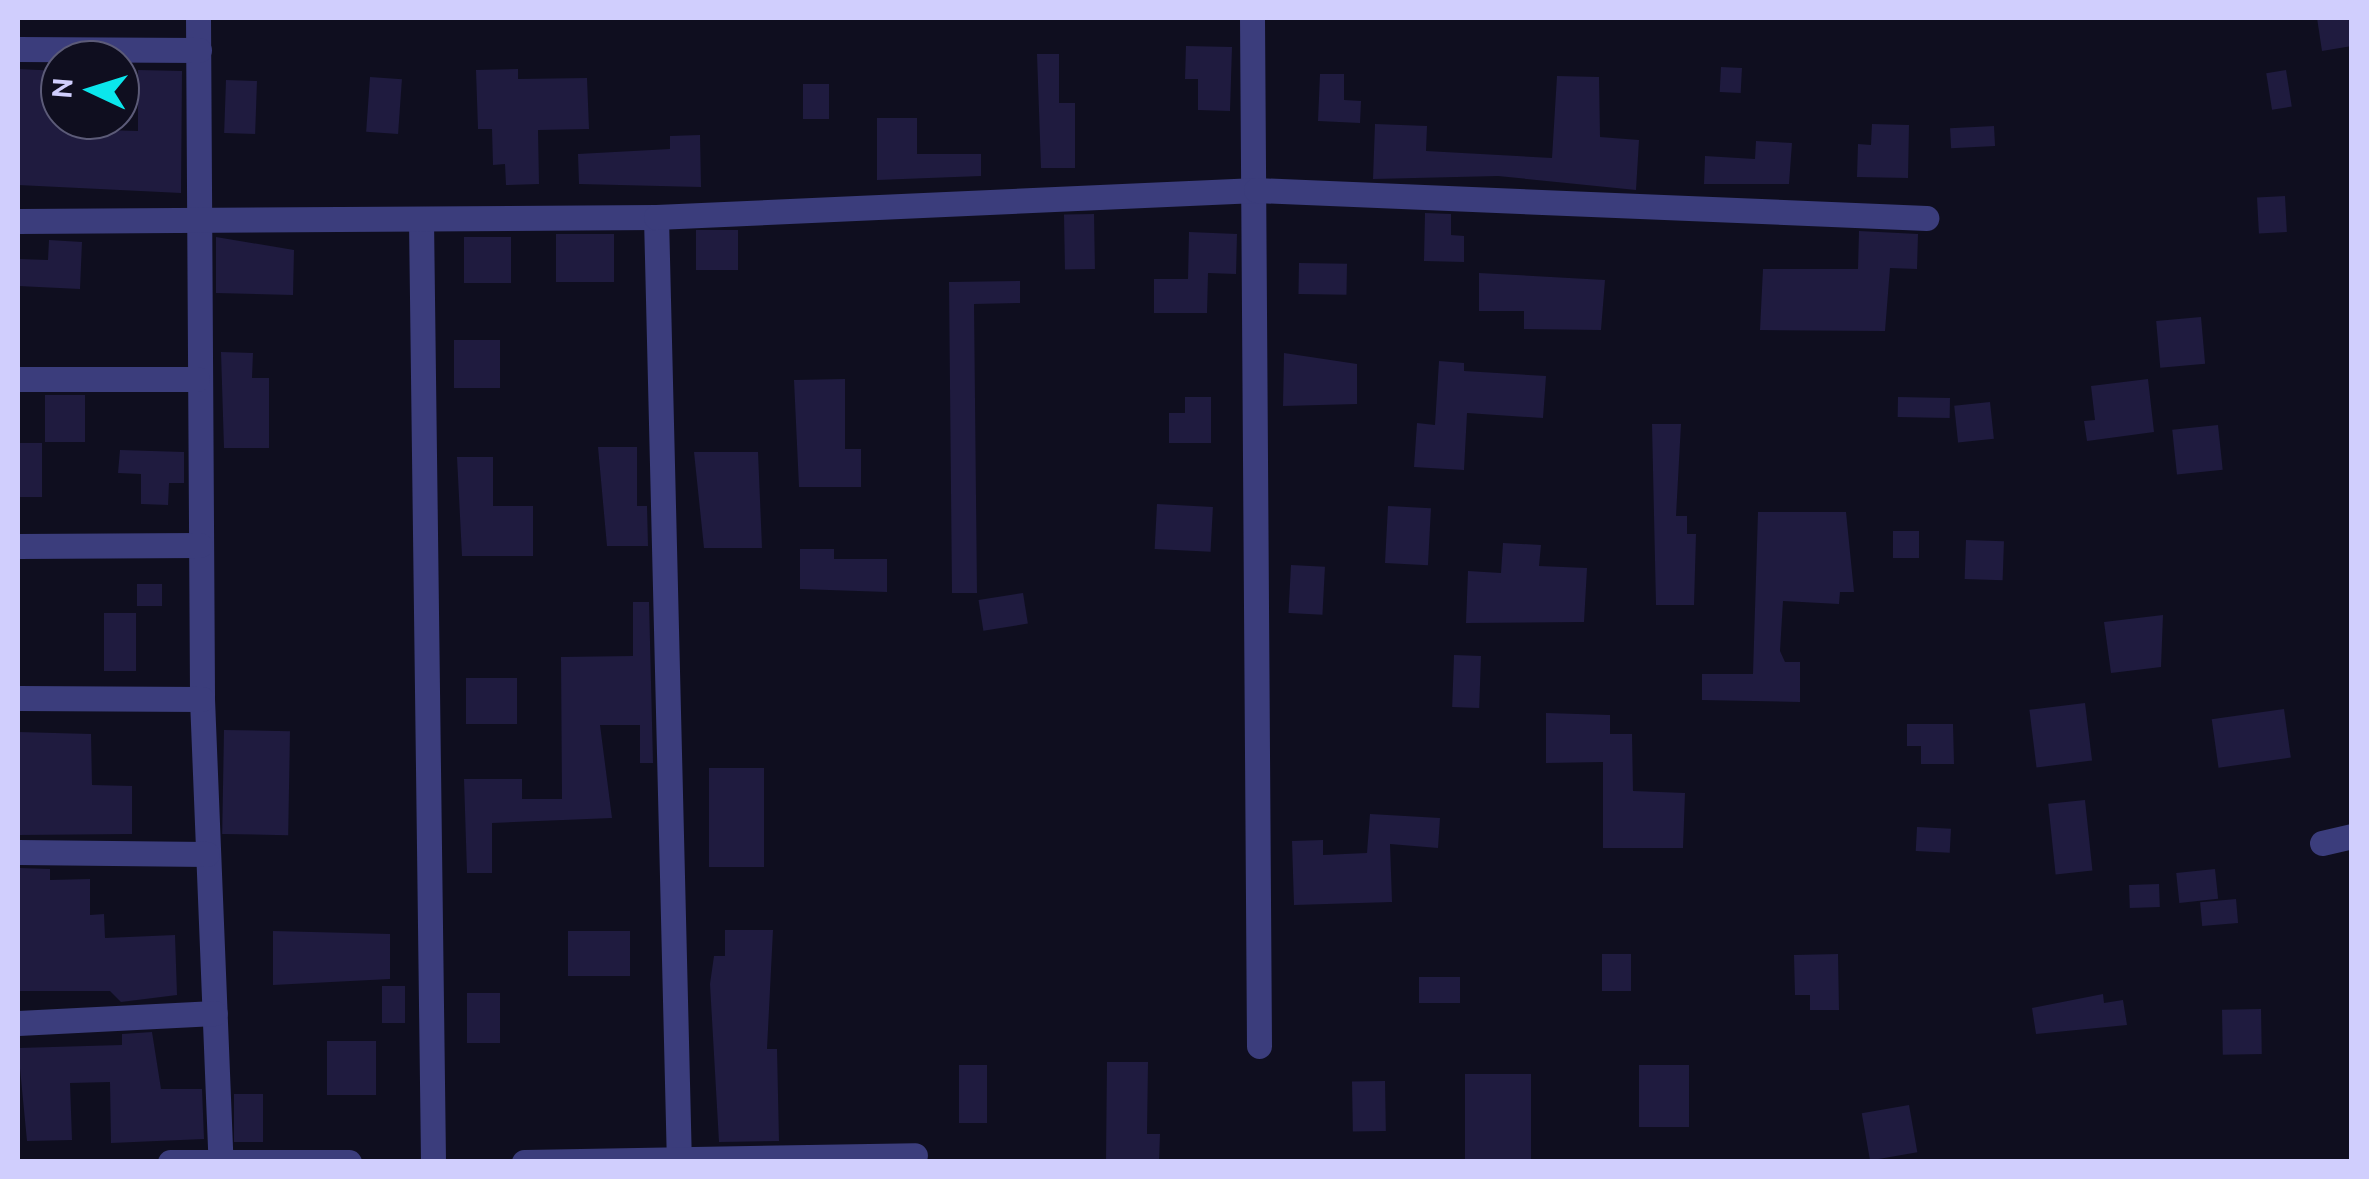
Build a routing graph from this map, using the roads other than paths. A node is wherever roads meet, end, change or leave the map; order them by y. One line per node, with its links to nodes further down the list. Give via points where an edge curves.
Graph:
1 (198, 18): 4 (street)
2 (1252, 18): 5 (street)
3 (18, 49): 4 (street)
4 (199, 50): 6 (street)
5 (1256, 190): 7 (street); 8 (street); 23 (street)
6 (198, 217): 9 (street); 10 (street); 12 (street)
7 (656, 217): 9 (street); 26 (street)
8 (1926, 218)
9 (421, 219): 29 (street)
10 (18, 221)
11 (18, 379): 12 (street)
12 (198, 379): 13 (street)
13 (200, 545): 14 (street); 16 (street)
14 (18, 546)
15 (18, 698): 16 (street)
16 (202, 699): 20 (street)
17 (2352, 836): 18 (street)
18 (2322, 842)
19 (18, 852): 20 (street)
20 (207, 854): 21 (street)
21 (215, 1014): 22 (street); 25 (street)
22 (18, 1023)
23 (1259, 1046)
24 (915, 1156): 26 (street)
25 (222, 1160): 27 (street); 28 (street)
26 (679, 1160): 30 (street)
27 (170, 1162)
28 (348, 1162)
29 (433, 1162)
30 (524, 1162)

